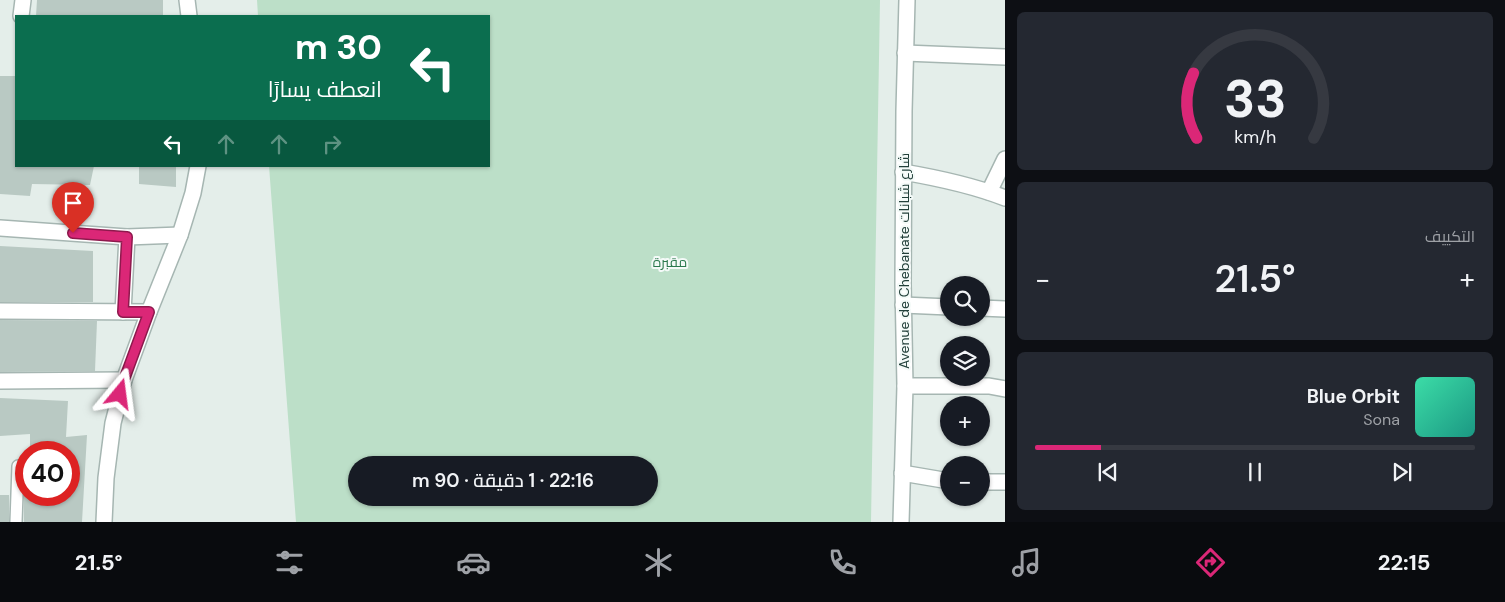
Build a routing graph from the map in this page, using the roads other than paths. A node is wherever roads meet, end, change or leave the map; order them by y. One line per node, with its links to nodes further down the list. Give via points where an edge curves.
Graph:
1 (23, 0): 4 (street)
2 (187, 0): 5 (street)
3 (907, 0): 7 (street, Avenue de Chebanate شارع شبانات)
4 (21, 15)
5 (189, 15)
6 (1005, 47): 8 (street)
7 (905, 53): 8 (street); 11 (street, Avenue de Chebanate شارع شبانات)
8 (1005, 57)
9 (1005, 159): 12 (street)
10 (198, 167): 15 (street)
11 (903, 172): 12 (street); 17 (street, Avenue de Chebanate شارع شبانات)
12 (989, 192): 13 (street)
13 (1005, 198)
14 (0, 228): 16 (street)
15 (180, 235): 16 (street); 23 (street)
16 (127, 237): 22 (street)
17 (903, 305): 18 (street); 26 (street, Avenue de Chebanate شارع شبانات)
18 (940, 307)
19 (990, 308): 20 (street)
20 (1005, 309)
21 (0, 311): 22 (street)
22 (123, 312): 23 (street)
23 (149, 312): 24 (street)
24 (124, 380): 25 (street); 34 (street, via 106,478)
25 (0, 381)
26 (905, 386): 27 (street, via 989,386); 28 (street, Avenue de Chebanate شارع شبانات)
27 (1005, 389)
28 (902, 473): 29 (street); 35 (street, Avenue de Chebanate شارع شبانات)
29 (940, 479)
30 (990, 482): 31 (street)
31 (1005, 482)
32 (17, 506): 33 (lane)
33 (16, 522)
34 (104, 522)
35 (901, 522)

